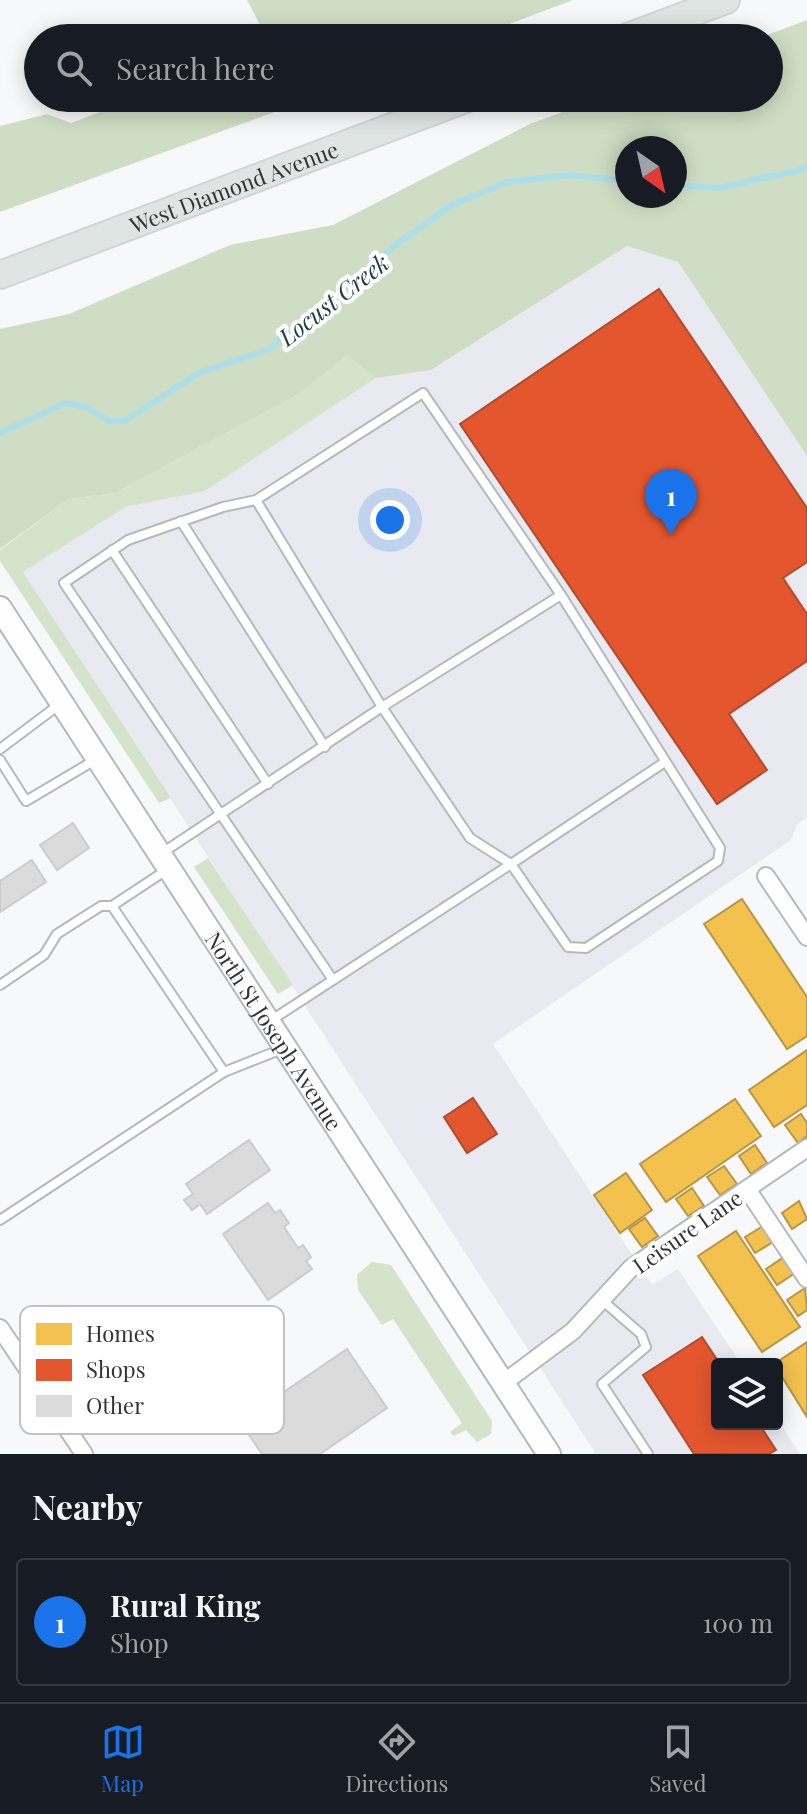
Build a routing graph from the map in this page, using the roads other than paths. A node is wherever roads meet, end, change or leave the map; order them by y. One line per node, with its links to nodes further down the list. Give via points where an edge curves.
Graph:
1 (726, 0): 2 (main road)
2 (662, 24)
3 (431, 112): 4 (main road, West Diamond Avenue)
4 (0, 275)
5 (256, 500): 6 (lane); 8 (lane, via 423,393); 11 (lane)
6 (181, 521): 7 (lane); 12 (lane)
7 (112, 550): 17 (lane); 18 (lane, via 64,583)
8 (561, 595): 11 (lane); 16 (lane)
9 (0, 608): 10 (main road, North St Joseph Avenue)
10 (62, 702): 13 (lane); 14 (main road, North St Joseph Avenue)
11 (382, 707): 12 (lane); 20 (lane, via 470,838)
12 (325, 747): 17 (lane)
13 (0, 749)
14 (99, 758): 15 (lane, via 26,801); 19 (main road, North St Joseph Avenue)
15 (0, 760)
16 (665, 762): 20 (lane); 20 (lane, via 720,848 718,861 705,870 586,948 568,947)
17 (268, 784): 18 (lane)
18 (220, 815): 19 (lane); 24 (lane)
19 (166, 860): 22 (lane); 26 (main road, North St Joseph Avenue)
20 (511, 864): 24 (lane)
21 (766, 876): 23 (street)
22 (112, 906): 25 (lane, via 101,906 57,934 44,955); 28 (lane)
23 (807, 937)
24 (333, 980): 26 (lane)
25 (0, 985)
26 (270, 1022): 27 (main road, North St Joseph Avenue)
27 (287, 1047): 28 (lane); 36 (main road, North St Joseph Avenue)
28 (224, 1072): 31 (lane)
29 (807, 1148): 30 (street, Leisure Lane)
30 (747, 1189): 32 (street); 33 (street, Leisure Lane, via 631,1268)
31 (0, 1220)
32 (807, 1279)
33 (603, 1301): 36 (street, Leisure Lane, via 540,1359); 40 (lane, via 641,1334 646,1347 602,1384)
34 (0, 1328): 35 (street)
35 (20, 1358)
36 (502, 1384): 39 (main road, North St Joseph Avenue)
37 (71, 1434): 38 (street)
38 (84, 1454)
39 (549, 1454)
40 (648, 1454)

